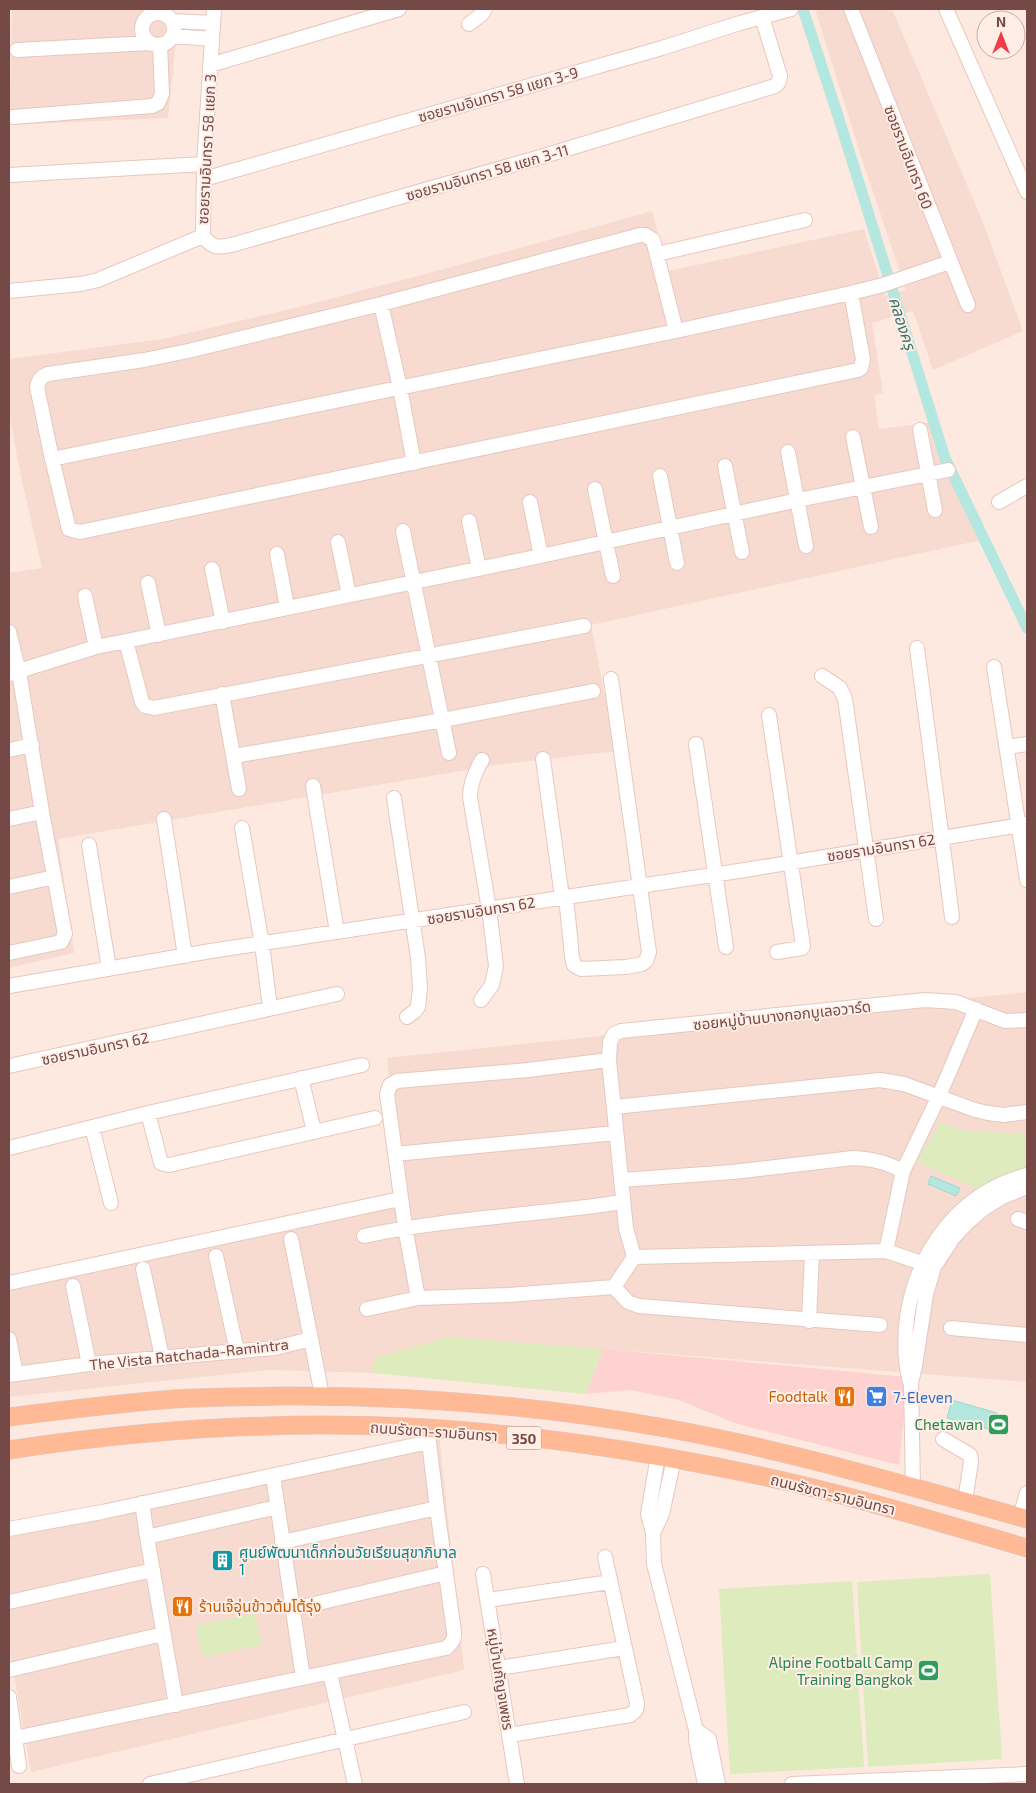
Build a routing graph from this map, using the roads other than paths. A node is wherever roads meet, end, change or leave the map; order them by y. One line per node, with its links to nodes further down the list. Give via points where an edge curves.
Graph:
1 (214, 9): 10 (street, ซอยรามอินทรา 58 แยก 3)
2 (398, 9): 16 (street)
3 (485, 9): 11 (street)
4 (791, 9): 8 (street, ซอยรามอินทรา 58 แยก 3-9)
5 (851, 9): 25 (street, ซอยรามอินทรา 60)
6 (946, 9): 21 (street)
7 (149, 12): 9 (street, via 164,14); 14 (street, via 142,30 143,35)
8 (762, 17): 20 (street, ซอยรามอินทรา 58 แยก 3-9); 23 (street, ซอยรามอินทรา 58 แยก 3-11, via 780,76 774,86 537,158 226,246 209,244)
9 (172, 21): 10 (street); 12 (street)
10 (213, 23): 13 (street, ซอยรามอินทรา 58 แยก 3)
11 (469, 24)
12 (173, 36): 13 (street); 14 (street)
13 (212, 39): 16 (street, ซอยรามอินทรา 58 แยก 3)
14 (155, 44): 15 (street); 17 (street, via 162,94 158,103)
15 (17, 50)
16 (210, 65): 18 (street, ซอยรามอินทรา 58 แยก 3)
17 (12, 116)
18 (204, 164): 19 (street); 20 (street, ซอยรามอินทรา 58 แยก 3)
19 (9, 175)
20 (204, 179): 23 (street, ซอยรามอินทรา 58 แยก 3)
21 (1027, 192)
22 (806, 220): 24 (street)
23 (203, 236): 26 (street, ซอยรามอินทรา 58 แยก 3, via 98,280)
24 (657, 254): 28 (street, via 653,240 640,235); 30 (street)
25 (950, 262): 27 (street); 29 (street, ซอยรามอินทรา 60)
26 (9, 291)
27 (851, 293): 30 (street); 36 (street, via 863,359 858,370)
28 (381, 304): 31 (street); 35 (street, via 188,351 42,376 37,387)
29 (968, 305)
30 (676, 331): 31 (street)
31 (400, 388): 35 (street); 36 (street)
32 (920, 430): 39 (street)
33 (853, 437): 42 (street)
34 (788, 452): 44 (street)
35 (52, 459): 36 (street, via 69,529 80,532)
36 (414, 463)
37 (725, 466): 48 (street)
38 (948, 470): 39 (street)
39 (929, 474): 42 (street); 47 (street)
40 (660, 476): 51 (street)
41 (1027, 486): 46 (street)
42 (863, 488): 44 (street); 50 (street)
43 (595, 489): 53 (street)
44 (798, 500): 48 (street); 55 (street)
45 (530, 502): 58 (street)
46 (998, 502)
47 (935, 510)
48 (734, 514): 51 (street); 56 (street)
49 (469, 521): 61 (street)
50 (871, 527)
51 (670, 528): 53 (street); 59 (street)
52 (403, 531): 63 (street)
53 (606, 541): 58 (street); 62 (street)
54 (338, 542): 65 (street)
55 (806, 546)
56 (742, 552)
57 (277, 554): 67 (street)
58 (541, 556): 61 (street)
59 (677, 563)
60 (212, 569): 68 (street)
61 (479, 569): 63 (street)
62 (613, 576)
63 (414, 582): 65 (street); 75 (street)
64 (148, 583): 71 (street)
65 (349, 595): 67 (street)
66 (85, 596): 73 (street)
67 (287, 607): 68 (street)
68 (223, 622): 71 (street)
69 (584, 626): 75 (street)
70 (9, 632): 77 (street)
71 (159, 635): 72 (street)
72 (126, 641): 73 (street); 81 (street, via 142,702 149,707)
73 (96, 647): 77 (street)
74 (916, 648): 101 (street)
75 (430, 655): 81 (street); 83 (street)
76 (994, 667): 87 (street)
77 (14, 673): 86 (street)
78 (822, 676): 103 (street, via 840,688 845,698)
79 (611, 679): 108 (street)
80 (593, 691): 83 (street)
81 (222, 694): 90 (street)
82 (769, 715): 104 (street)
83 (443, 720): 89 (street); 90 (street)
84 (696, 744): 105 (street)
85 (1027, 744): 87 (street)
86 (32, 745): 88 (street); 96 (street)
87 (1007, 747): 99 (street)
88 (9, 750)
89 (449, 753)
90 (234, 756): 94 (street)
91 (543, 759): 110 (street)
92 (482, 760): 111 (street, via 470,786 470,798)
93 (313, 786): 115 (street)
94 (239, 789)
95 (394, 798): 114 (street)
96 (42, 812): 97 (street); 106 (street)
97 (9, 819)
98 (164, 819): 120 (street)
99 (1024, 824): 101 (street, ซอยรามอินทรา 62); 107 (street)
100 (242, 828): 116 (street)
101 (940, 838): 103 (street, ซอยรามอินทรา 62); 112 (street)
102 (90, 845): 121 (street)
103 (866, 849): 104 (street, ซอยรามอินทรา 62); 113 (street)
104 (790, 862): 105 (street, ซอยรามอินทรา 62); 118 (street, via 803,946)
105 (716, 874): 108 (street, ซอยรามอินทรา 62); 117 (street)
106 (54, 877): 109 (street); 119 (street, via 64,938 61,942)
107 (1027, 880)
108 (640, 886): 110 (street, ซอยรามอินทรา 62); 110 (street, via 649,952 642,964 626,967 581,969 574,965)
109 (9, 887)
110 (564, 897): 111 (street, ซอยรามอินทรา 62)
111 (489, 909): 114 (street, ซอยรามอินทรา 62); 124 (street, via 496,966 492,985)
112 (952, 916)
113 (876, 919)
114 (411, 921): 115 (street, ซอยรามอินทรา 62); 127 (street, via 420,994 418,1007)
115 (337, 932): 116 (street, ซอยรามอินทรา 62)
116 (262, 944): 120 (street, ซอยรามอินทรา 62); 125 (street)
117 (726, 948)
118 (777, 952)
119 (9, 953)
120 (185, 956): 121 (street, ซอยรามอินทรา 62)
121 (108, 969): 122 (street, ซอยรามอินทรา 62)
122 (9, 986)
123 (337, 994): 125 (street, ซอยรามอินทรา 62)
124 (482, 1000)
125 (270, 1008): 131 (street, ซอยรามอินทรา 62)
126 (976, 1009): 128 (street, ซอยหมู่บ้านบางกอกบูเลอวาร์ด, via 1005,1021); 129 (street, ซอยหมู่บ้านบางกอกบูเลอวาร์ด, via 956,1002 925,1000 621,1031 611,1038); 133 (street)
127 (407, 1017)
128 (1027, 1020)
129 (609, 1060): 134 (street, ซอยหมู่บ้านบางกอกบูเลอวาร์ด); 142 (street, via 393,1083 387,1094)
130 (362, 1065): 132 (street)
131 (9, 1066)
132 (301, 1078): 136 (street); 139 (street)
133 (939, 1096): 134 (street, via 880,1080); 135 (street, via 988,1113); 143 (street)
134 (614, 1107): 140 (street, ซอยหมู่บ้านบางกอกบูเลอวาร์ด)
135 (1027, 1112)
136 (148, 1113): 138 (street); 139 (street, via 161,1163 169,1165)
137 (375, 1118): 139 (street)
138 (92, 1127): 141 (street); 149 (street)
139 (314, 1131)
140 (616, 1134): 142 (street); 145 (street, ซอยหมู่บ้านบางกอกบูเลอวาร์ด)
141 (9, 1148)
142 (396, 1154): 150 (street)
143 (903, 1171): 145 (street, via 872,1158 852,1158 733,1172); 153 (street)
144 (1027, 1175): 157 (street, via 998,1185 957,1214 942,1231)
145 (621, 1180): 148 (street, ซอยหมู่บ้านบางกอกบูเลอวาร์ด)
146 (1027, 1187): 157 (street, via 983,1209)
147 (396, 1200): 159 (street)
148 (623, 1202): 150 (street); 156 (street, ซอยหมู่บ้านบางกอกบูเลอวาร์ด)
149 (111, 1203)
150 (405, 1227): 151 (street); 162 (street)
151 (364, 1236)
152 (291, 1238): 169 (street)
153 (886, 1251): 154 (street); 157 (street)
154 (812, 1252): 156 (street); 164 (street)
155 (216, 1256): 170 (street)
156 (634, 1256): 161 (street)
157 (928, 1265): 181 (street, via 911,1296 906,1321)
158 (143, 1269): 171 (street)
159 (9, 1284)
160 (73, 1286): 172 (street)
161 (614, 1288): 162 (street); 164 (street, via 628,1302 639,1306)
162 (418, 1298): 163 (street)
163 (367, 1309)
164 (809, 1321): 165 (street)
165 (880, 1325)
166 (951, 1328): 167 (street)
167 (1027, 1335)
168 (9, 1339): 173 (street)
169 (311, 1339): 170 (street, The Vista Ratchada-Ramintra, via 275,1348); 174 (street, The Vista Ratchada-Ramintra)
170 (236, 1351): 171 (street, The Vista Ratchada-Ramintra)
171 (162, 1357): 172 (street, The Vista Ratchada-Ramintra)
172 (89, 1364): 173 (street, The Vista Ratchada-Ramintra)
173 (12, 1375)
174 (322, 1396): 175 (main road, ถนนรัชดา-รามอินทรา / 350, via 176,1399); 181 (main road, ถนนรัชดา-รามอินทรา / 350, via 470,1403 654,1426 791,1454)
175 (9, 1417)
176 (429, 1435): 178 (main road, ถนนรัชดา-รามอินทรา / 350, via 313,1426 184,1430); 179 (main road, ถนนรัชดา-รามอินทรา / 350, via 539,1439); 180 (street); 186 (street)
177 (943, 1439): 183 (street, via 970,1456)
178 (9, 1450)
179 (666, 1457): 191 (main road, ถนนรัชดา-รามอินทรา / 350, via 816,1489); 209 (street, via 662,1514 653,1534 654,1564)
180 (273, 1476): 184 (street); 185 (street)
181 (913, 1487): 183 (main road, ถนนรัชดา-รามอินทรา / 350)
182 (1027, 1493): 187 (street)
183 (964, 1501): 187 (main road, ถนนรัชดา-รามอินทรา / 350)
184 (142, 1503): 188 (street); 189 (street)
185 (277, 1507): 189 (street); 190 (street)
186 (437, 1508): 190 (street); 194 (street)
187 (1024, 1518)
188 (9, 1529)
189 (147, 1537): 193 (street)
190 (282, 1542): 199 (street)
191 (1027, 1548)
192 (605, 1557): 196 (street)
193 (153, 1570): 198 (street); 200 (street)
194 (446, 1573): 199 (street); 204 (street, via 454,1636 450,1645)
195 (483, 1574): 197 (street, หมู่บ้านกัญจเพชร)
196 (610, 1582): 197 (street); 201 (street)
197 (488, 1600): 202 (street, หมู่บ้านกัญจเพชร)
198 (9, 1602)
199 (293, 1609): 205 (street)
200 (163, 1634): 203 (street); 207 (street)
201 (624, 1648): 202 (street); 210 (street, via 637,1703 636,1710 630,1715)
202 (499, 1668): 210 (street, หมู่บ้านกัญจเพชร)
203 (9, 1670)
204 (330, 1673): 205 (street); 212 (street)
205 (303, 1678): 207 (street)
206 (9, 1697): 211 (street)
207 (176, 1705): 211 (street)
208 (464, 1712): 212 (street)
209 (696, 1730): 218 (street); 219 (street, via 709,1739)
210 (510, 1735): 217 (street, หมู่บ้านกัญจเพชร)
211 (15, 1738): 213 (street)
212 (345, 1740): 215 (street); 216 (street)
213 (19, 1766)
214 (1027, 1774): 220 (street)
215 (150, 1784)
216 (355, 1784)
217 (518, 1784)
218 (705, 1784)
219 (718, 1784)
220 (792, 1784)

